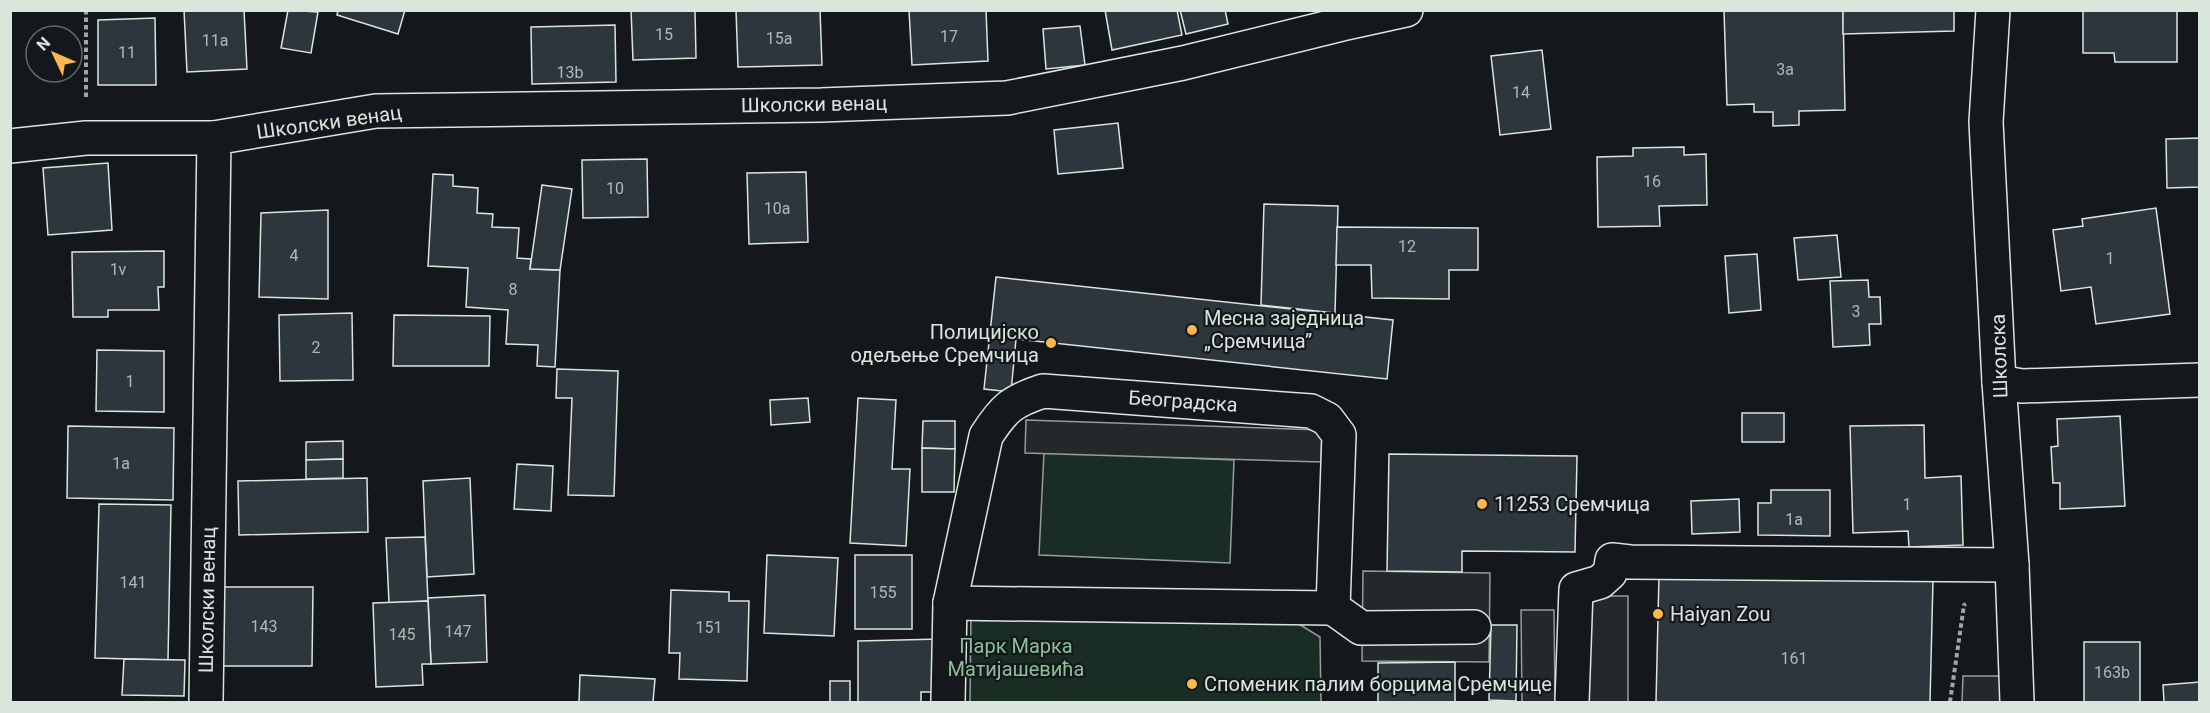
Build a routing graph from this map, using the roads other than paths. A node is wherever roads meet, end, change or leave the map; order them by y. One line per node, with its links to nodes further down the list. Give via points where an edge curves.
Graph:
1 (1406, 10): 3 (street, Школски венац, via 1183,63 1007,98 821,105 376,111)
2 (1993, 10): 6 (street, Школска, via 1986,122)
3 (214, 138): 4 (street, Школски венац, via 86,138); 11 (street, Школски венац)
4 (10, 146)
5 (2199, 380): 6 (street, via 2022,386)
6 (1999, 382): 7 (street, Школска)
7 (2012, 565): 13 (street, via 1612,560 1610,573 1600,582 1576,589); 14 (street, Школска)
8 (951, 603): 9 (street); 9 (street, Београдска, via 986,436 1001,412 1023,397 1043,391 1311,411 1327,419 1339,435); 12 (street, Београдска)
9 (1333, 608): 10 (street, via 1362,628)
10 (1474, 627)
11 (206, 702)
12 (948, 702)
13 (1572, 702)
14 (2017, 702)

